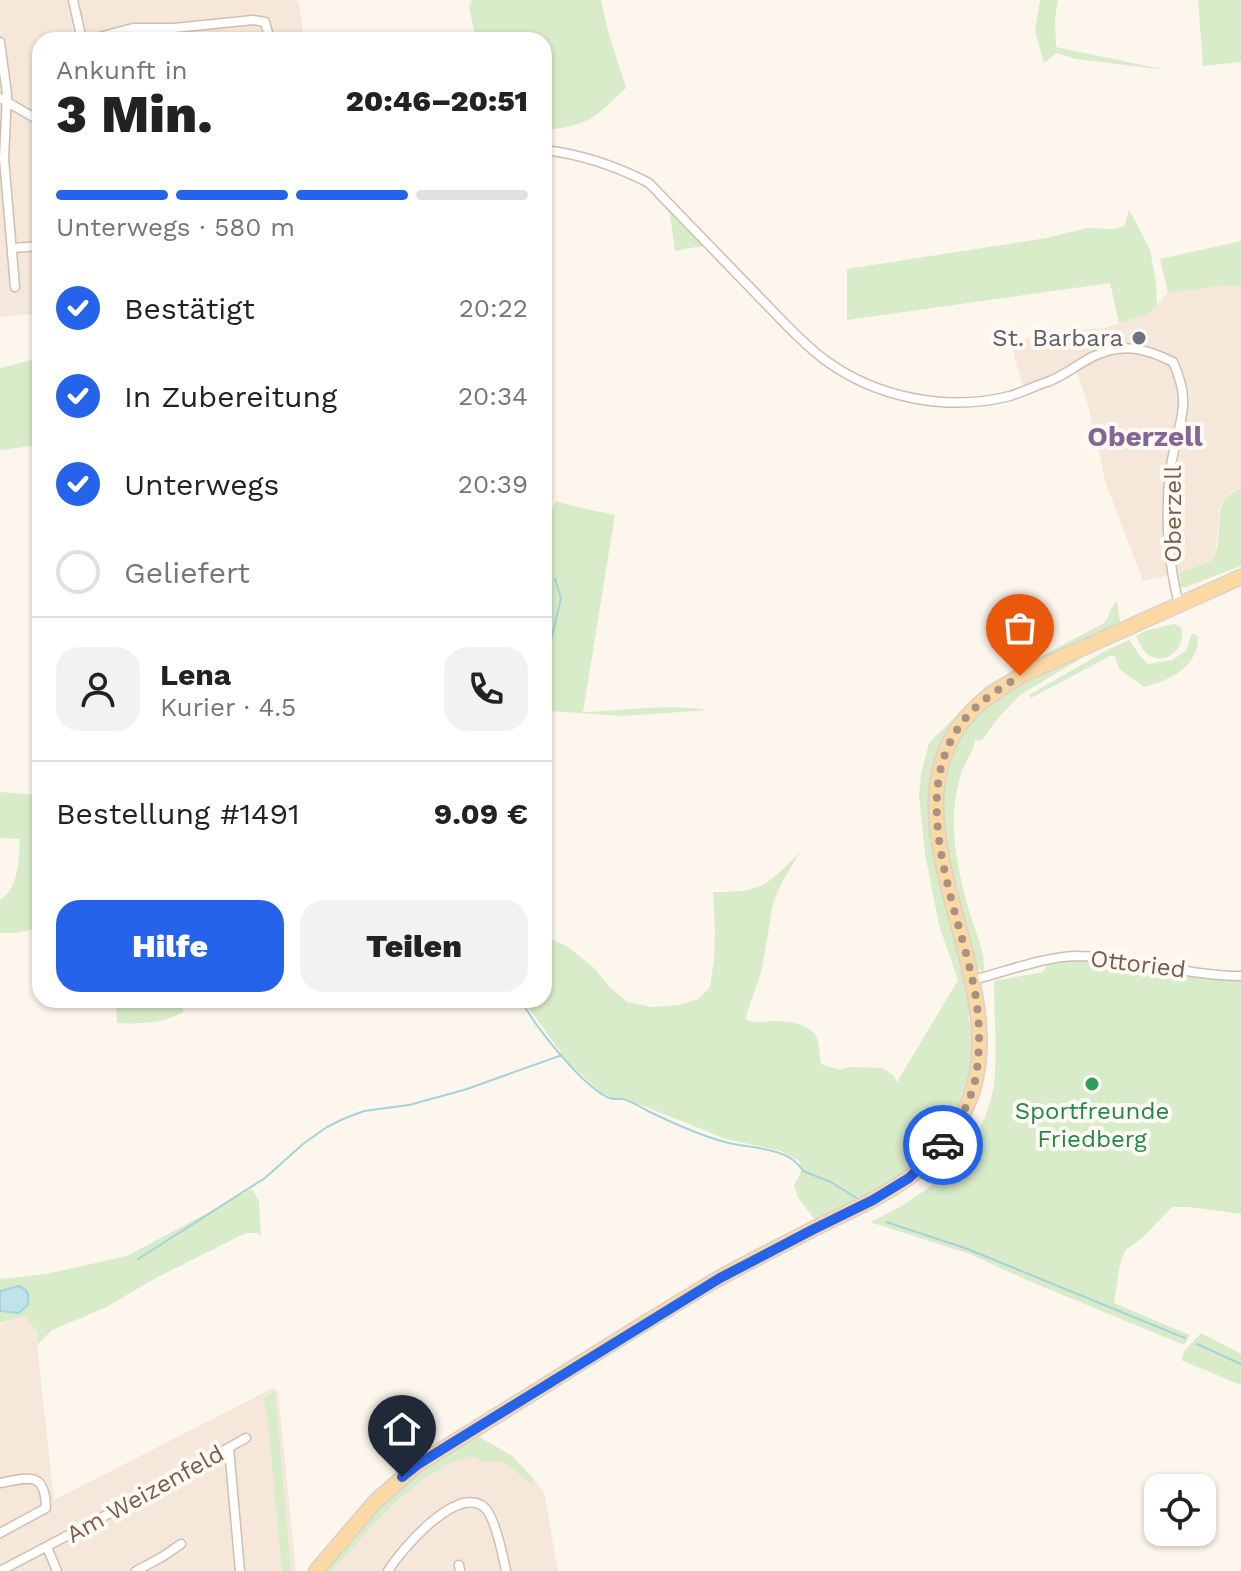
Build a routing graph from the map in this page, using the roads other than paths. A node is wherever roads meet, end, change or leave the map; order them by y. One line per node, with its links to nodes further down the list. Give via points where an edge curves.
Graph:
1 (73, 0): 2 (street)
2 (83, 32)
3 (117, 32): 4 (street, via 253,20 265,22)
4 (268, 32)
5 (0, 42): 6 (street, via 7,94)
6 (3, 99): 7 (street); 10 (street)
7 (32, 116)
8 (552, 151): 13 (street, Oberzell, via 649,183 808,346 847,374 884,391 956,402 1010,395 1115,349 1145,350 1173,362 1183,405 1168,499)
9 (32, 247): 10 (street)
10 (12, 248): 11 (street)
11 (15, 287)
12 (1241, 577): 13 (main road)
13 (1179, 604): 15 (main road, via 1020,676 991,694 953,736 940,770 935,809)
14 (1241, 976): 15 (street, Ottoried, via 1071,956)
15 (973, 980): 26 (main road, via 979,1033 970,1097 940,1150 909,1178 720,1278 417,1465 375,1502)
16 (246, 1438): 17 (street, Am Weizenfeld)
17 (229, 1448): 21 (street, Am Weizenfeld); 25 (street)
18 (0, 1483): 19 (street, via 36,1479 46,1508)
19 (0, 1533)
20 (181, 1544): 24 (street)
21 (47, 1547): 22 (street, Am Weizenfeld); 23 (street)
22 (0, 1571)
23 (57, 1571)
24 (136, 1571)
25 (240, 1571)
26 (316, 1571)
27 (388, 1571): 28 (street, via 439,1516 472,1502 487,1511)
28 (506, 1571)

